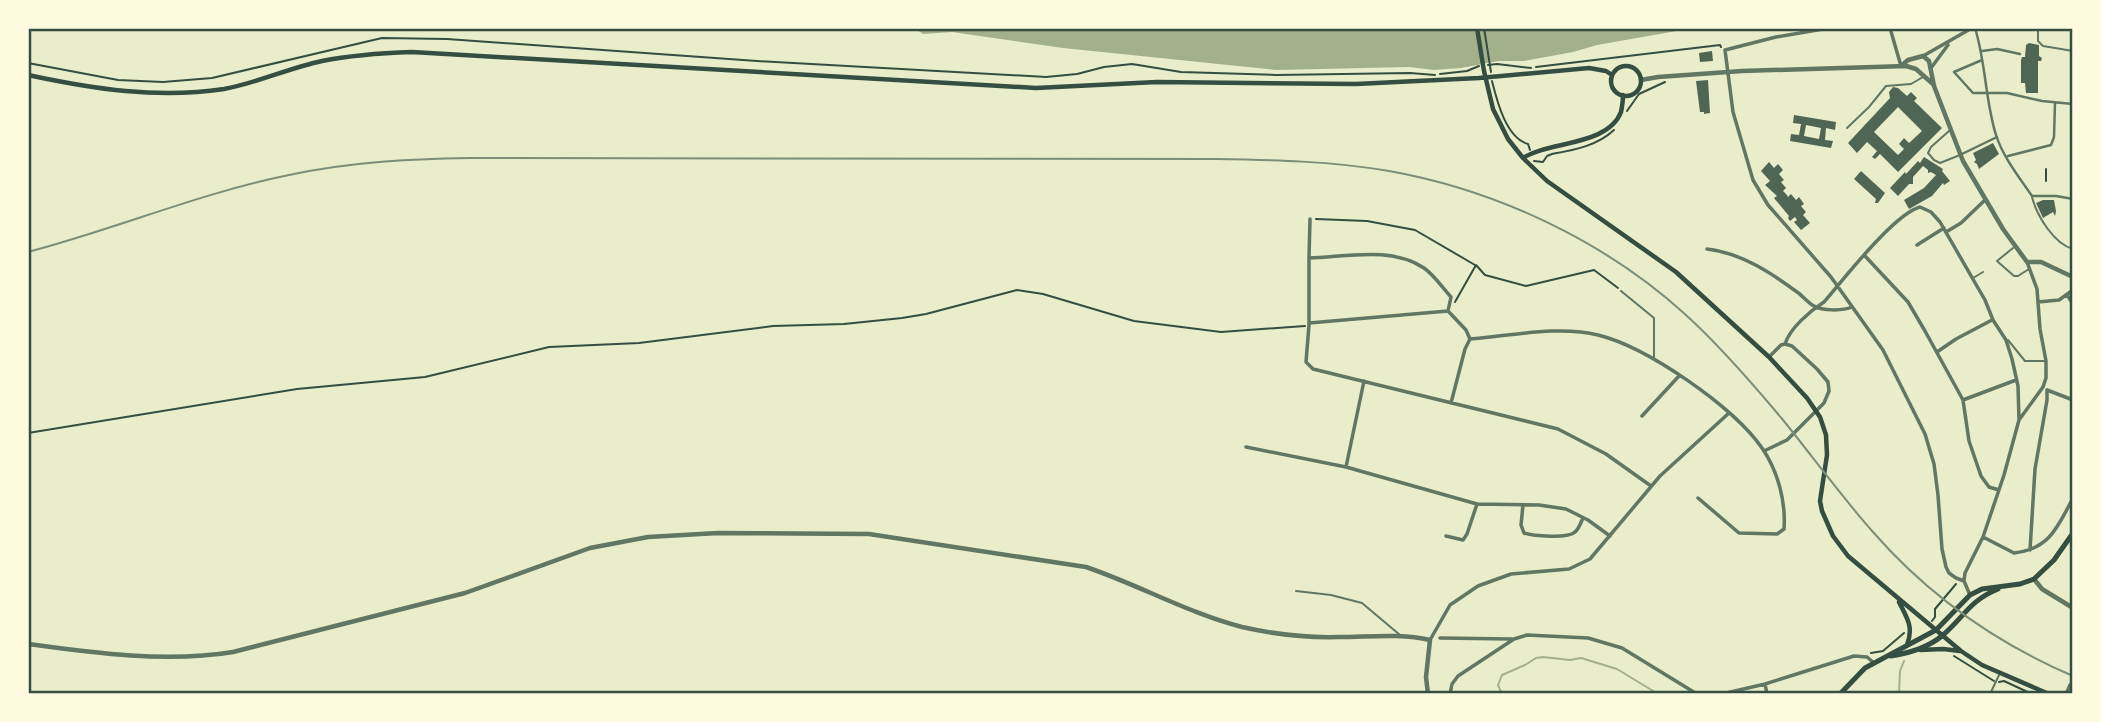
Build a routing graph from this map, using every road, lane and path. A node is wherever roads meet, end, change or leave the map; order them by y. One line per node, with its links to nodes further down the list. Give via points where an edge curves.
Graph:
1 (1477, 28): 36 (main road, via 1488,92 1500,125)
2 (1484, 28): 33 (path, via 1495,91 1514,134 1528,144)
3 (1829, 28): 8 (street)
4 (1890, 28): 14 (street)
5 (1974, 28): 7 (street); 9 (street)
6 (2038, 28): 10 (lane, via 2043,46)
7 (1951, 42): 12 (street); 15 (street)
8 (1725, 50): 16 (path, via 1720,45 1530,68 1497,64 1434,75 1181,72 1132,64 1046,78); 17 (street)
9 (1982, 51): 11 (street); 13 (street)
10 (2073, 51)
11 (2020, 54)
12 (1921, 57): 14 (street); 15 (street); 18 (street, via 1915,63)
13 (1983, 60): 24 (street); 24 (street, via 1954,72 1973,93)
14 (1901, 66): 17 (street); 18 (street)
15 (1931, 68): 18 (street); 23 (street)
16 (892, 69)
17 (1729, 72): 21 (street); 62 (street, via 1736,127 1753,180 1768,205)
18 (1921, 73): 23 (street); 30 (lane, via 1911,83 1886,86)
19 (28, 75): 20 (main road, via 107,90 166,93 226,89 321,61 412,52 1037,88 1157,82 1356,83 1589,68)
20 (1612, 75): 22 (main road, via 1620,67 1630,66); 25 (main road, via 1613,88)
21 (1676, 76): 22 (street); 28 (path, via 1639,94)
22 (1641, 80): 25 (main road, via 1636,92)
23 (1934, 86): 31 (street)
24 (1988, 93): 26 (street); 32 (street)
25 (1623, 95): 33 (main road, via 1621,112 1602,132)
26 (2055, 103): 27 (street); 35 (street, via 2051,145)
27 (2073, 104)
28 (1626, 114)
29 (1617, 128): 33 (path, via 1589,146 1552,154 1543,162 1533,161)
30 (1847, 128)
31 (1952, 128): 34 (street); 34 (lane, via 1928,153 1940,163)
32 (1997, 137): 34 (street); 35 (street)
33 (1531, 153): 36 (main road)
34 (1961, 155): 41 (street)
35 (2007, 157): 39 (street)
36 (1523, 158): 71 (main road, via 1547,181 1676,272)
37 (2046, 169): 38 (path)
38 (2046, 181)
39 (2032, 196): 40 (street); 47 (lane, via 2047,226 2062,245)
40 (2073, 199)
41 (1985, 200): 43 (street, via 1961,223); 45 (street)
42 (1310, 219): 49 (street); 51 (path, via 1367,221 1415,230)
43 (1945, 230): 44 (street); 48 (street, via 1931,212 1916,207); 55 (street)
44 (1917, 245)
45 (2015, 246): 50 (street); 52 (lane, via 1997,261 2014,276)
46 (1707, 248): 63 (street, via 1748,261)
47 (2073, 248)
48 (1864, 256): 63 (street); 70 (street, via 1908,302)
49 (1309, 258): 64 (street, via 1389,255 1406,259 1425,269 1451,297); 66 (street)
50 (2027, 262): 52 (street); 54 (street, via 2041,262)
51 (1476, 265): 57 (path, via 1485,275 1526,286 1594,270); 59 (path)
52 (2030, 268): 60 (street)
53 (1983, 272): 55 (lane)
54 (2073, 277)
55 (1972, 279): 65 (street)
56 (2073, 290): 58 (street)
57 (1621, 291): 72 (lane, via 1654,318)
58 (2067, 295): 60 (street); 61 (street)
59 (1456, 300)
60 (2038, 302): 73 (street)
61 (2073, 304)
62 (1852, 307): 63 (street); 101 (street, via 1883,350 1925,434 1934,464 1944,561 1949,573)
63 (1815, 308): 69 (street)
64 (1448, 311): 66 (street); 67 (street)
65 (1993, 320): 68 (street); 70 (street)
66 (1309, 324): 76 (street, via 1309,366); 84 (path, via 1211,331 1134,321 1017,290 902,318 549,347 425,377 297,389)
67 (1470, 339): 72 (street, via 1585,333 1623,343); 80 (street)
68 (2006, 340): 73 (lane, via 2025,361); 75 (street)
69 (1785, 344): 71 (street); 86 (street, via 1828,382 1829,391 1825,403 1787,440)
70 (1937, 352): 78 (street)
71 (1769, 357): 105 (main road, via 1807,398 1824,425 1827,455 1820,501 1826,524 1848,556)
72 (1654, 359): 74 (street)
73 (2046, 361): 77 (street)
74 (1679, 376): 81 (street); 82 (street)
75 (2017, 380): 78 (street); 83 (street)
76 (1364, 381): 80 (street); 87 (street)
77 (2045, 389): 79 (street); 83 (street); 99 (street, via 2048,400 2035,469)
78 (1962, 400): 89 (street, via 1978,471 1989,487)
79 (2073, 400)
80 (1451, 403): 88 (street, via 1558,429 1606,454)
81 (1729, 413): 86 (street); 88 (street)
82 (1642, 416)
83 (2019, 420): 89 (street)
84 (28, 432)
85 (1247, 447): 87 (street)
86 (1764, 451): 90 (street, via 1783,497 1784,529 1777,534 1739,533)
87 (1346, 467): 92 (street)
88 (1651, 486): 97 (street)
89 (1999, 491): 98 (street)
90 (1698, 498)
91 (2073, 498): 99 (street, via 2051,536)
92 (1477, 505): 93 (street); 96 (street, via 1463,540)
93 (1523, 505): 94 (street, via 1566,509); 94 (street, via 1521,525 1524,533 1532,536 1571,535)
94 (1584, 518): 97 (street)
95 (2073, 533): 100 (main road)
96 (1446, 536)
97 (1610, 536): 114 (street, via 1578,566 1511,574 1478,586 1450,605)
98 (1983, 537): 99 (street, via 2014,553); 101 (street)
99 (2030, 550)
100 (2034, 579): 102 (main road); 106 (street)
101 (1964, 581): 104 (street); 107 (path, via 1935,609)
102 (2002, 587): 104 (main road); 111 (main road, via 1978,599)
103 (1296, 592): 110 (lane, via 1362,603)
104 (1970, 595): 109 (main road)
105 (1897, 598): 108 (main road); 109 (main road)
106 (2073, 608)
107 (1934, 618)
108 (1911, 631): 116 (main road); 120 (path, via 1878,653)
109 (1936, 631): 111 (main road); 116 (main road)
110 (1401, 636): 114 (street); 115 (street, via 1336,638 1254,629 1086,567 846,533 684,534 623,540 465,593 212,655 94,653)
111 (1942, 636): 118 (main road); 119 (main road)
112 (1440, 638): 113 (street)
113 (1514, 639): 128 (street, via 1458,676); 129 (street, via 1527,635 1605,642 1639,657)
114 (1430, 640): 127 (street)
115 (28, 644)
116 (1907, 645): 121 (main road)
117 (1943, 649): 118 (main road); 119 (main road); 124 (path)
118 (1917, 650): 121 (main road)
119 (1961, 652): 123 (main road)
120 (1865, 653)
121 (1888, 657): 122 (main road)
122 (1874, 663): 125 (street, via 1863,656 1844,659); 132 (main road)
123 (2000, 673): 124 (lane); 135 (main road)
124 (1996, 682): 133 (lane); 134 (path)
125 (1765, 684): 130 (street); 131 (street)
126 (2070, 685): 136 (street)
127 (1428, 694)
128 (1450, 694)
129 (1697, 694)
130 (1722, 694)
131 (1767, 694)
132 (1840, 694)
133 (1990, 694)
134 (2032, 694)
135 (2049, 694)
136 (2066, 694)

